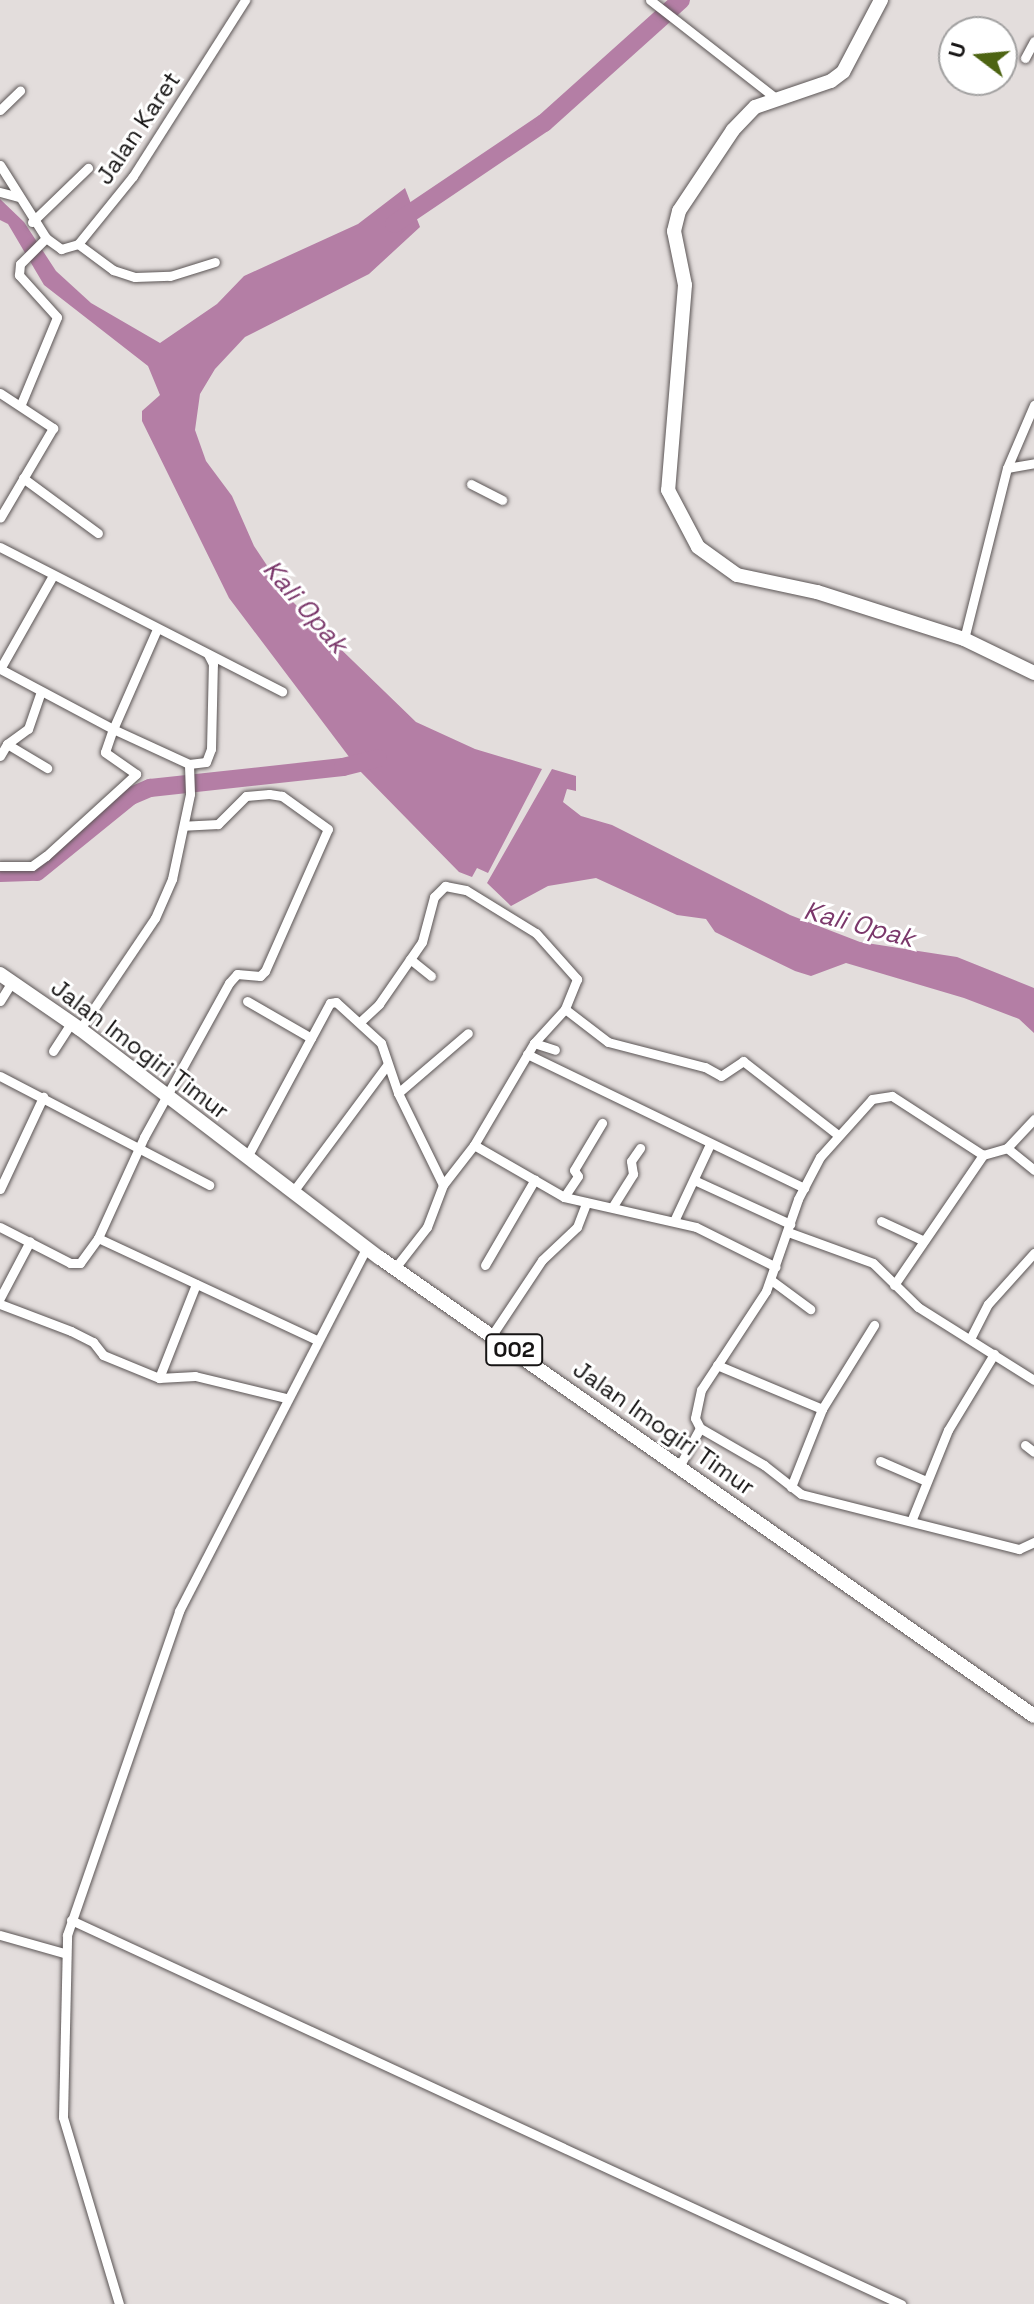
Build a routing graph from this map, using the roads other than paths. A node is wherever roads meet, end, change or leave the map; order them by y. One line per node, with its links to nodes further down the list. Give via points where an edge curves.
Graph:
1 (245, 0): 15 (street, Jalan Karet, via 133,176)
2 (650, 0): 7 (street)
3 (881, 0): 7 (main road, via 843,72 807,90)
4 (1034, 41): 5 (street)
5 (1025, 58)
6 (20, 91): 8 (street)
7 (774, 97): 30 (main road, via 733,130 674,223 685,285 668,473 672,503 698,547 737,575 817,592)
8 (0, 110)
9 (0, 165): 12 (street)
10 (88, 168): 13 (street)
11 (0, 192): 12 (street)
12 (19, 197): 13 (street)
13 (32, 222): 14 (street)
14 (46, 238): 15 (street, via 61,249); 18 (street, via 19,272 23,284 57,317)
15 (78, 244): 16 (street, via 113,270 135,277 170,276)
16 (215, 262)
17 (0, 393): 18 (street)
18 (21, 404): 22 (street, via 53,428)
19 (1034, 405): 21 (street)
20 (1034, 463): 21 (street)
21 (1007, 468): 30 (street)
22 (23, 478): 25 (street); 26 (street)
23 (471, 484): 24 (street)
24 (502, 500)
25 (0, 518)
26 (98, 533)
27 (0, 547): 28 (street)
28 (52, 577): 29 (street); 32 (street)
29 (157, 629): 31 (street); 36 (street)
30 (964, 639): 33 (main road)
31 (208, 654): 34 (street); 40 (street, via 213,664 211,749 206,762)
32 (1, 669): 35 (street)
33 (1034, 673)
34 (282, 691)
35 (40, 694): 36 (street); 37 (street, via 28,729)
36 (113, 729): 40 (street); 42 (street, via 105,752 135,778 32,866)
37 (7, 744): 38 (street); 39 (street)
38 (0, 756)
39 (47, 768)
40 (189, 768): 41 (street)
41 (184, 826): 50 (street, via 172,879 155,918); 61 (street, via 218,824 246,796 269,794 282,796 328,829 265,971 232,978)
42 (0, 866)
43 (410, 959): 44 (street); 48 (street, via 428,932 439,888 466,890 536,933 571,973 577,984); 49 (street)
44 (431, 976)
45 (6, 978): 46 (street); 50 (main road, Jalan Imogiri Timur / 002)
46 (0, 1001)
47 (247, 1001): 52 (street)
48 (565, 1009): 53 (street); 64 (street, via 608,1042 683,1060 721,1076 745,1062)
49 (361, 1021): 52 (street, via 333,1001); 57 (street, via 381,1043)
50 (76, 1026): 55 (street); 61 (main road, Jalan Imogiri Timur / 002)
51 (468, 1033): 59 (street)
52 (311, 1038): 71 (street)
53 (534, 1043): 54 (street); 56 (street)
54 (555, 1050)
55 (53, 1051)
56 (527, 1054): 65 (street); 66 (street)
57 (387, 1065): 59 (street); 79 (street)
58 (0, 1076): 60 (street)
59 (398, 1093): 76 (street)
60 (43, 1097): 67 (street); 78 (street)
61 (166, 1098): 67 (street); 71 (main road, Jalan Imogiri Timur / 002)
62 (1034, 1119): 69 (street)
63 (602, 1123): 80 (street)
64 (838, 1135): 70 (street, via 872,1099 892,1096); 77 (street)
65 (710, 1144): 74 (street); 77 (street)
66 (474, 1145): 73 (street); 76 (street)
67 (140, 1147): 75 (street); 87 (street)
68 (640, 1148): 82 (street, via 631,1161 633,1174)
69 (1007, 1148): 70 (street); 72 (street)
70 (983, 1155): 88 (street)
71 (247, 1157): 79 (main road, Jalan Imogiri Timur / 002)
72 (1034, 1170)
73 (535, 1179): 80 (street); 92 (street)
74 (694, 1180): 83 (street); 86 (street)
75 (209, 1185)
76 (443, 1185): 94 (street, via 427,1227)
77 (804, 1188): 86 (street)
78 (0, 1189)
79 (292, 1193): 90 (main road, Jalan Imogiri Timur / 002)
80 (564, 1197): 81 (street)
81 (586, 1204): 82 (street); 102 (street, via 577,1227 542,1260)
82 (613, 1206): 83 (street)
83 (674, 1221): 93 (street, via 715,1235)
84 (881, 1221): 88 (street)
85 (0, 1227): 89 (street)
86 (789, 1228): 93 (street); 97 (street, via 854,1253)
87 (98, 1238): 89 (street, via 76,1264); 96 (street)
88 (922, 1240): 97 (street)
89 (30, 1241): 98 (street)
90 (366, 1248): 94 (main road, Jalan Imogiri Timur / 002); 104 (street)
91 (1032, 1255): 103 (street, via 988,1304)
92 (485, 1265)
93 (776, 1267): 95 (street)
94 (395, 1268): 102 (main road, Jalan Imogiri Timur / 002)
95 (771, 1280): 100 (street); 106 (street, via 751,1319)
96 (196, 1284): 104 (street); 107 (street)
97 (894, 1285): 103 (street, via 918,1307)
98 (0, 1298)
99 (0, 1304): 107 (street, via 71,1331 93,1342 103,1355)
100 (810, 1309)
101 (874, 1325): 110 (street)
102 (492, 1335): 115 (main road, Jalan Imogiri Timur / 002)
103 (970, 1339): 105 (street)
104 (317, 1340): 109 (street)
105 (994, 1354): 108 (street); 116 (street, via 948,1430)
106 (717, 1365): 110 (street); 111 (street, via 696,1405)
107 (159, 1378): 109 (street, via 195,1376)
108 (1034, 1380)
109 (286, 1398): 121 (street, via 179,1611)
110 (822, 1409): 117 (street)
111 (700, 1428): 115 (street); 117 (street)
112 (1025, 1445): 113 (street)
113 (1034, 1452)
114 (880, 1461): 116 (street)
115 (680, 1465): 120 (main road, Jalan Imogiri Timur / 002)
116 (926, 1481): 118 (street)
117 (791, 1487): 118 (street)
118 (912, 1519): 119 (street, via 1019,1549)
119 (1034, 1542)
120 (1034, 1716)
121 (71, 1920): 123 (street); 125 (street)
122 (0, 1935): 123 (street)
123 (64, 1953): 124 (street, via 63,2117)
124 (119, 2304)
125 (901, 2304)

